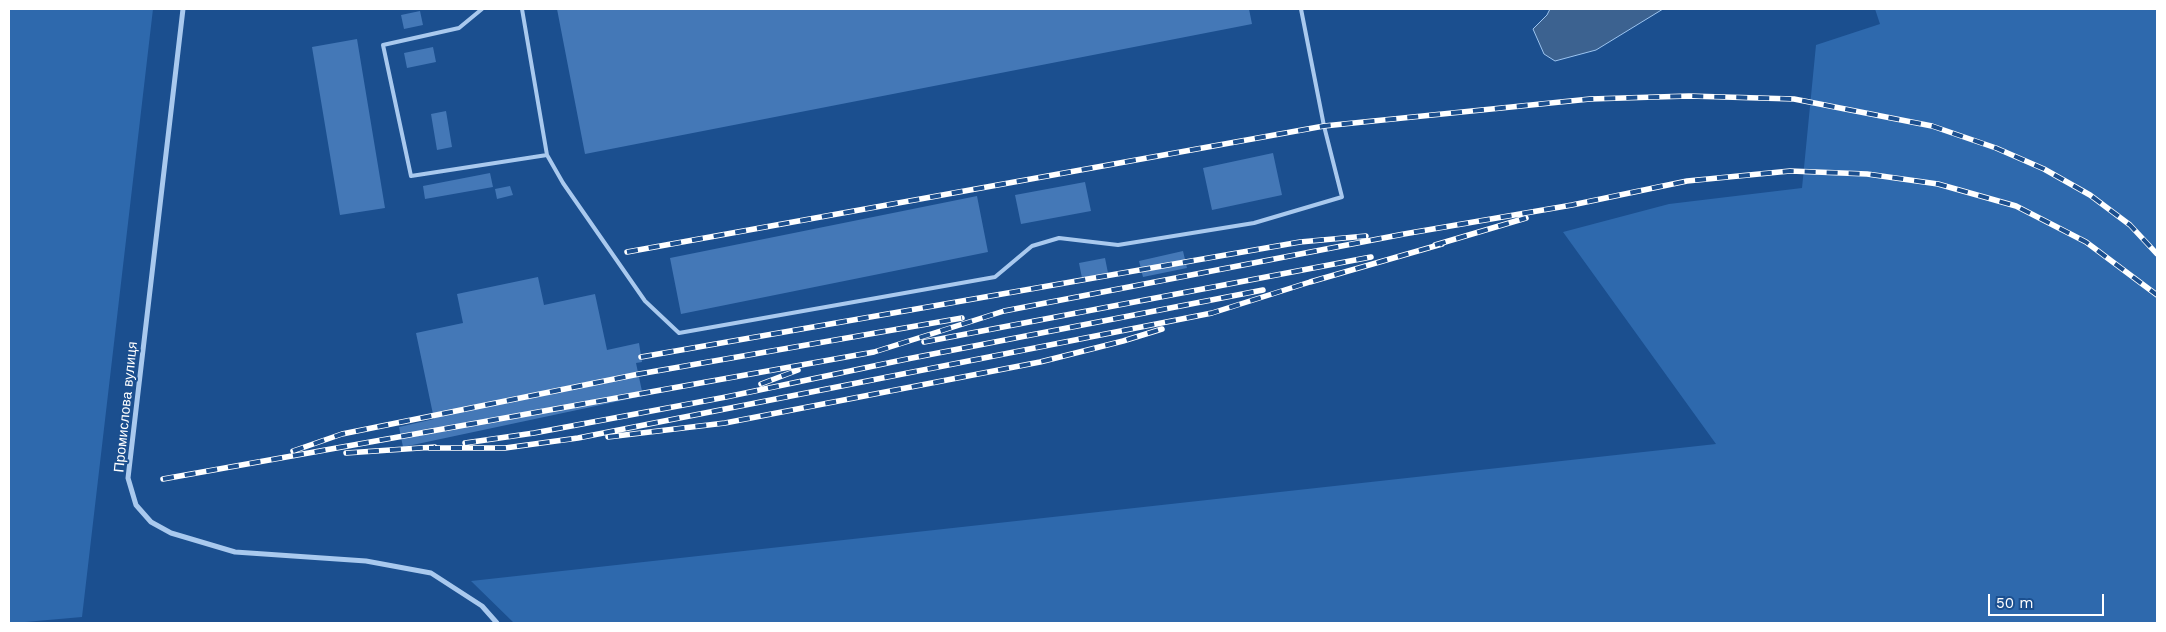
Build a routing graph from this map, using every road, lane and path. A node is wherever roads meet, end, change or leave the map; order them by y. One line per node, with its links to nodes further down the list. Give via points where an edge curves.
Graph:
1 (183, 9): 6 (street, Промислова вулиця, via 128,478 136,505 151,522 170,533 235,552 366,561 431,573 482,606)
2 (482, 9): 5 (lane, via 459,28 383,45 411,176)
3 (522, 9): 5 (lane)
4 (1301, 9): 5 (lane, via 1342,197 1254,223 1118,245 1059,238 1032,246 995,277 679,333 645,301)
5 (547, 155)
6 (497, 623)

